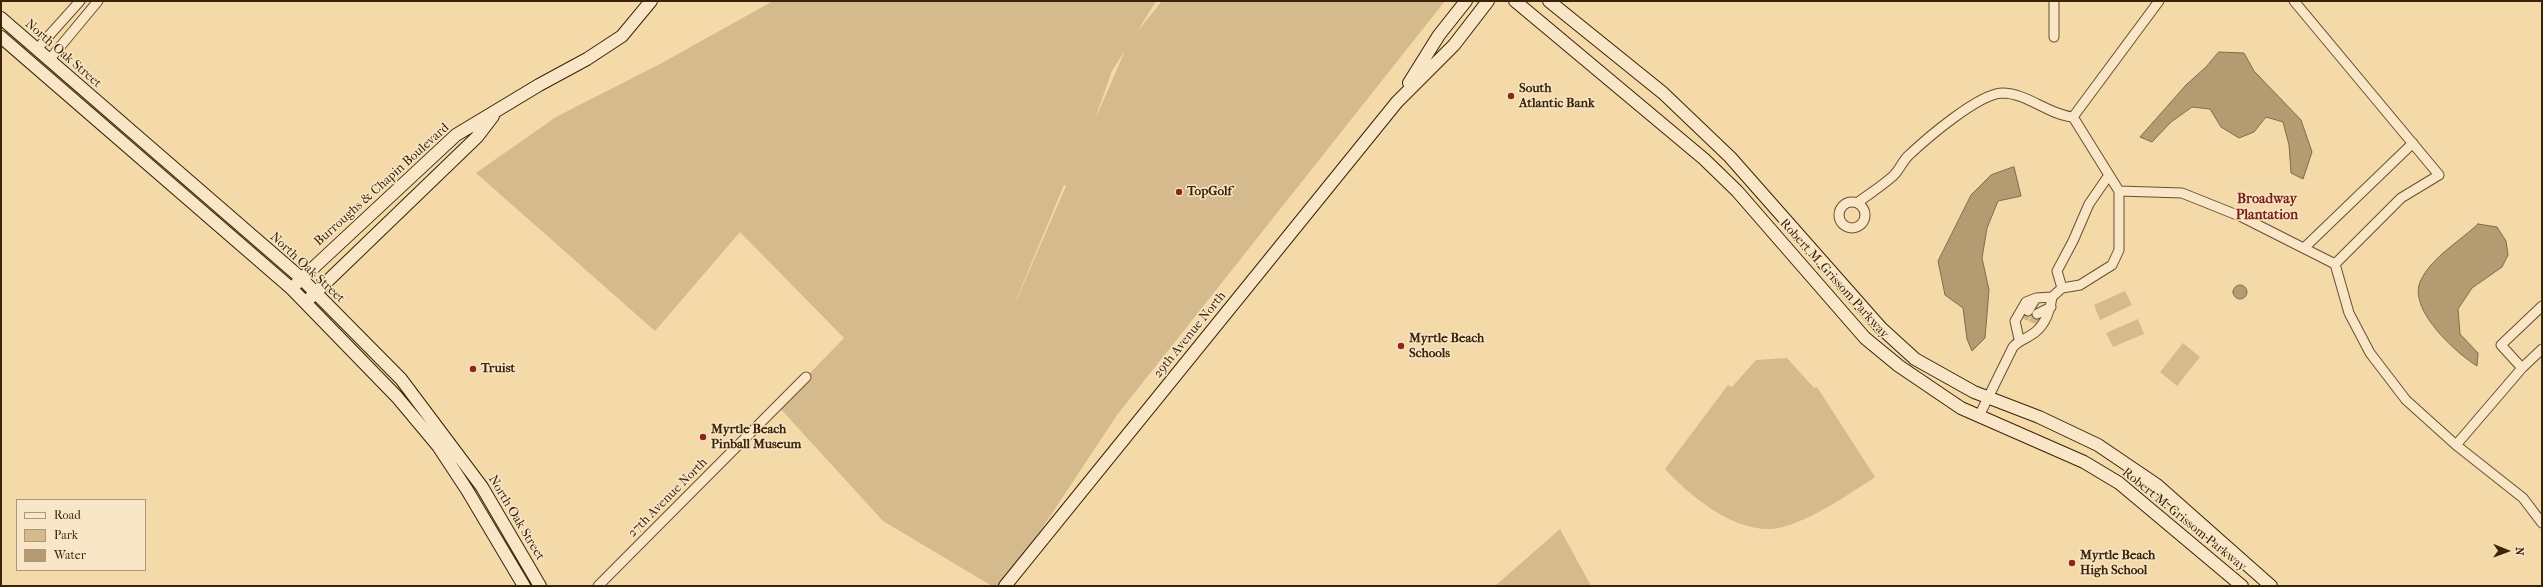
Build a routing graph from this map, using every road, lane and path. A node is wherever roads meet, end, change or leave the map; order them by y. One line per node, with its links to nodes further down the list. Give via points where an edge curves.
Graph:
1 (80, 1): 14 (street)
2 (98, 1): 15 (street)
3 (651, 1): 17 (main road, Burroughs & Chapin Boulevard, via 622,36)
4 (1466, 1): 16 (main road, 29th Avenue North, via 1439,35)
5 (1488, 1): 16 (main road, 29th Avenue North, via 1454,45)
6 (1515, 1): 43 (main road, Robert M. Grissom Parkway, via 1704,159 1737,191 1865,338 1899,366 1961,408)
7 (1549, 1): 42 (main road, Robert M. Grissom Parkway, via 1663,93 1730,157 1881,328 1915,359)
8 (2054, 1): 13 (street)
9 (2159, 1): 18 (street)
10 (2294, 1): 19 (street)
11 (1, 18): 14 (main road, North Oak Street)
12 (1, 37): 27 (main road, North Oak Street)
13 (2054, 37)
14 (37, 50): 15 (main road, North Oak Street)
15 (49, 60): 25 (main road, North Oak Street)
16 (1396, 102): 49 (main road, 29th Avenue North)
17 (497, 110): 25 (main road, Burroughs & Chapin Boulevard, via 456,135); 28 (main road, Burroughs & Chapin Boulevard, via 477,137)
18 (2073, 117): 20 (street); 22 (street, via 2060,116 2018,96 2003,93 1989,95 1906,157 1895,175)
19 (2413, 143): 23 (street); 24 (street, via 2439,175 2401,198)
20 (2109, 175): 21 (street); 26 (street, via 2089,204 2057,271)
21 (2119, 191): 23 (street, via 2182,192 2242,217); 26 (street, via 2119,250 2112,265 2080,285)
22 (1857, 203)
23 (2304, 248): 24 (street)
24 (2335, 264): 44 (street, via 2339,271 2348,313 2370,353 2406,400)
25 (301, 278): 27 (main road, Burroughs & Chapin Boulevard); 28 (main road, North Oak Street)
26 (2062, 288): 29 (street)
27 (292, 289): 31 (main road, North Oak Street)
28 (315, 293): 31 (main road, Burroughs & Chapin Boulevard); 47 (main road, North Oak Street, via 401,379 482,487)
29 (2052, 296): 30 (street); 33 (street)
30 (2036, 298): 34 (street); 36 (street, via 2026,302 2017,316 2015,322)
31 (305, 303): 46 (main road, North Oak Street, via 397,397 438,446)
32 (2542, 306): 40 (street, via 2501,345)
33 (2051, 307): 37 (street, via 2045,320); 37 (street, via 2035,318)
34 (2028, 310)
35 (2024, 319): 36 (street)
36 (2018, 330): 38 (street)
37 (2031, 335): 38 (street)
38 (2019, 339): 42 (street)
39 (2542, 349): 40 (street)
40 (2522, 368): 44 (street)
41 (806, 377): 48 (street, 27th Avenue North)
42 (1988, 397): 43 (street); 51 (main road, Robert M. Grissom Parkway, via 2039,417 2104,449 2157,485)
43 (1979, 416): 50 (main road, Robert M. Grissom Parkway, via 2084,462 2119,483)
44 (2456, 445): 45 (street, via 2523,498)
45 (2542, 523)
46 (524, 586)
47 (540, 586)
48 (598, 586)
49 (1004, 586)
50 (2242, 586)
51 (2271, 586)

